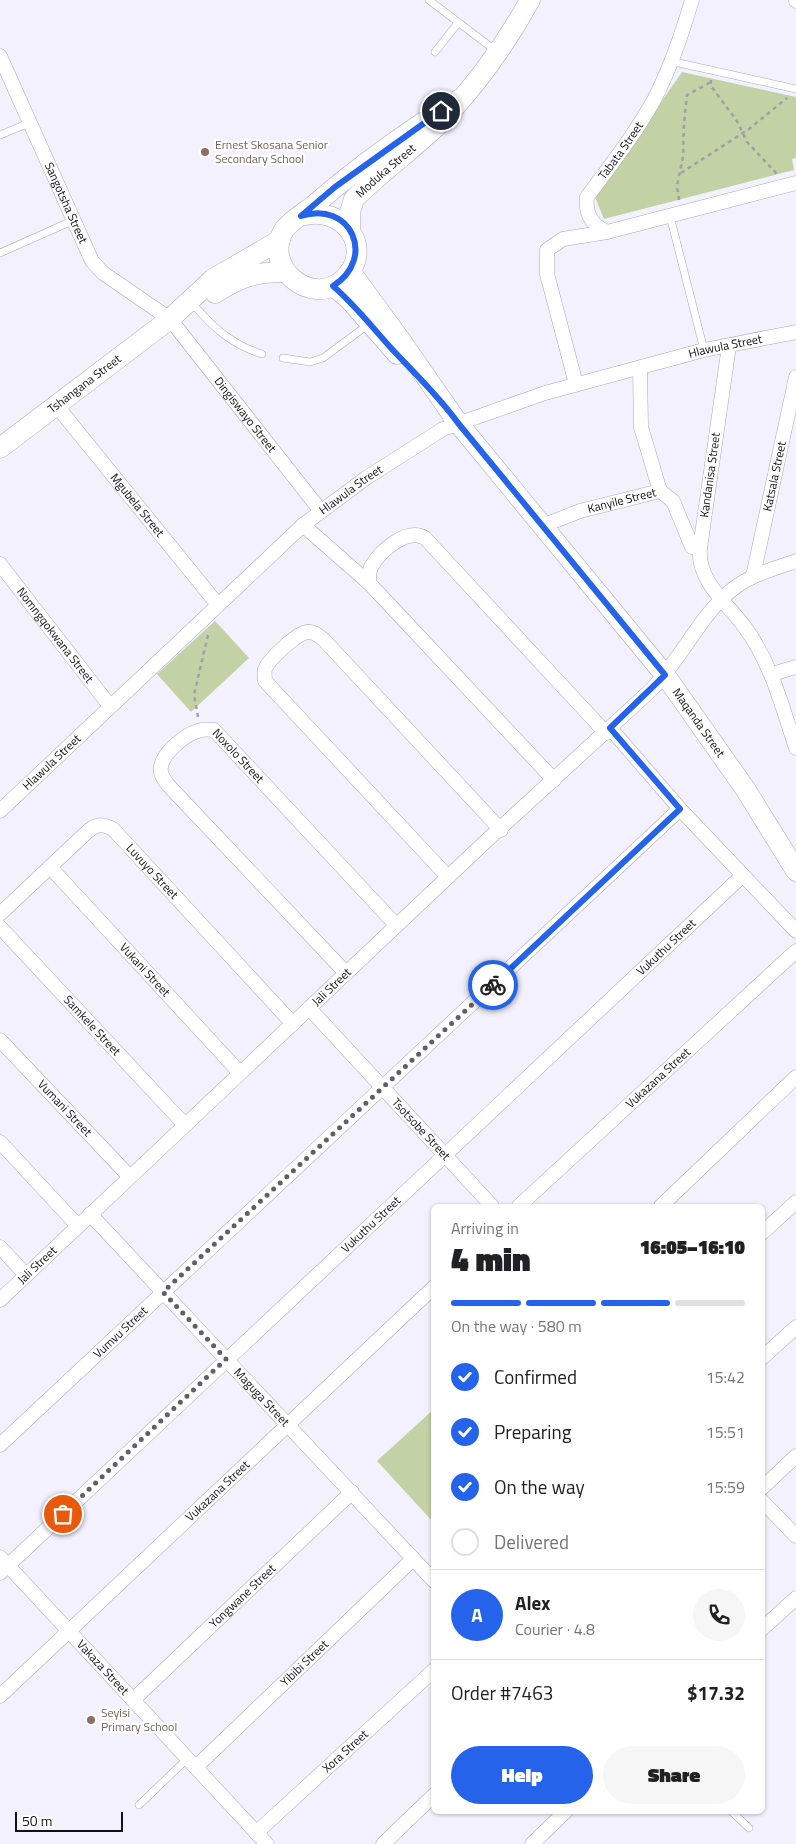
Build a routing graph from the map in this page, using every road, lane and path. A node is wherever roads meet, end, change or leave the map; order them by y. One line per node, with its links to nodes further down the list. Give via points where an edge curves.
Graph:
1 (429, 0): 4 (lane)
2 (530, 0): 6 (street, Moduka Street)
3 (692, 0): 8 (street, Tabata Street)
4 (458, 23): 5 (lane); 6 (lane)
5 (435, 52)
6 (498, 53): 11 (street, Moduka Street)
7 (0, 56): 12 (street, Sangotsha Street)
8 (670, 60): 9 (lane); 22 (street, Tabata Street, via 663,82 642,120 587,197 590,219)
9 (796, 89)
10 (790, 95): 13 (path, via 784,103)
11 (460, 99): 19 (street, Moduka Street, via 398,139); 21 (street, Moduka Street, via 423,138 354,199)
12 (29, 122): 14 (lane); 20 (street, Sangotsha Street)
13 (741, 132): 15 (path); 15 (path, via 711,80 687,95); 16 (path)
14 (0, 135)
15 (681, 172): 18 (path)
16 (781, 180)
17 (796, 183): 18 (street)
18 (674, 211): 22 (street); 33 (lane)
19 (301, 216): 21 (street, via 312,212 328,214); 23 (street, via 285,230)
20 (72, 221): 24 (lane); 29 (street, Sangotsha Street, via 98,268)
21 (350, 230): 25 (street, via 356,251)
22 (607, 232): 38 (street, via 563,239 547,250 547,274)
23 (280, 240): 26 (street, via 280,262); 29 (street, Tshangana Street, via 213,279)
24 (0, 253)
25 (350, 271): 27 (street); 30 (street, Maqanda Street)
26 (285, 272): 27 (street, via 296,283 312,289); 28 (street, Tshangana Street, via 246,275)
27 (333, 286): 30 (street, Maqanda Street)
28 (194, 305): 29 (street, Tshangana Street); 34 (lane, via 212,326 230,340)
29 (170, 319): 39 (street, Tshangana Street); 43 (street, Dingiswayo Street)
30 (375, 319): 35 (lane, via 323,358 310,362); 40 (street, Maqanda Street)
31 (796, 332): 32 (street, Hlawula Street)
32 (729, 346): 33 (street, Hlawula Street); 46 (street, Kandanisa Street)
33 (704, 350): 36 (street, Hlawula Street)
34 (262, 354)
35 (283, 358)
36 (640, 368): 38 (street, Hlawula Street); 42 (street, via 641,427)
37 (796, 377): 49 (street, Katsala Street)
38 (576, 384): 40 (street, Hlawula Street)
39 (56, 405): 41 (street, Tshangana Street); 52 (street, Mgubela Street)
40 (458, 423): 43 (street, Hlawula Street, via 443,429); 45 (street, Maqanda Street)
41 (0, 448)
42 (660, 491): 45 (street, Kanyile Street, via 580,511); 46 (street, Kanyile Street, via 673,501 692,547)
43 (320, 510): 44 (street, Hlawula Street)
44 (303, 525): 50 (street); 52 (street, Hlawula Street)
45 (542, 526): 55 (street, Maqanda Street)
46 (700, 548): 51 (street, Kandanisa Street, via 703,573)
47 (796, 561): 49 (street, Jali Street)
48 (0, 564): 56 (street, Nomngqokwana Street)
49 (753, 576): 51 (street, Jali Street)
50 (369, 583): 58 (street, via 371,568 394,544 410,535 425,538); 60 (street)
51 (721, 599): 54 (street, Kandanisa Street, via 754,640); 55 (street, Jali Street)
52 (213, 610): 56 (street, Hlawula Street); 57 (path, via 194,695)
53 (796, 667): 54 (street)
54 (772, 674): 59 (street, Kandanisa Street)
55 (665, 675): 58 (street, Jali Street); 65 (street, Maqanda Street, via 746,790)
56 (110, 706): 61 (street, Hlawula Street)
57 (201, 730): 69 (street, Noxolo Street, via 214,730); 73 (street, Noxolo Street, via 188,736 166,756 161,766 164,778)
58 (608, 731): 60 (street, Jali Street); 62 (street)
59 (796, 748)
60 (554, 780): 63 (street, Jali Street)
61 (2, 804)
62 (680, 809): 66 (street); 79 (street, Vumvu Street)
63 (501, 830): 67 (street, Jali Street); 67 (street, via 324,640 313,632 307,632 291,641 269,663 264,673 265,681)
64 (50, 867): 68 (street, Luvuyo Street); 75 (street, Luvuyo Street, via 93,827 102,824 113,829); 77 (street, Vukani Street)
65 (796, 871)
66 (742, 876): 71 (street); 82 (street, Vukuthu Street)
67 (448, 877): 69 (street, Jali Street)
68 (0, 914)
69 (396, 926): 73 (street, Jali Street)
70 (0, 928): 80 (street, Samkele Street)
71 (796, 931)
72 (796, 951): 86 (street, Vukazana Street)
73 (346, 973): 74 (street, Jali Street)
74 (309, 1008): 75 (street, Jali Street); 79 (street, Tsotsobe Street)
75 (293, 1024): 77 (street, Jali Street)
76 (0, 1040): 83 (street, Vumani Street)
77 (240, 1072): 80 (street, Jali Street)
78 (796, 1078): 87 (street)
79 (382, 1088): 82 (street, Tsotsobe Street); 94 (street, Vumvu Street)
80 (185, 1125): 83 (street, Jali Street)
81 (0, 1142): 89 (street)
82 (444, 1154): 85 (street, Tsotsobe Street); 98 (street, Vukuthu Street)
83 (130, 1177): 88 (street, Jali Street)
84 (796, 1202): 90 (street)
85 (490, 1204)
86 (521, 1204)
87 (663, 1204)
88 (90, 1214): 89 (street, Jali Street); 94 (street, Maguga Street)
89 (78, 1226): 92 (street, Jali Street)
90 (765, 1230)
91 (0, 1248): 92 (street)
92 (26, 1275): 95 (street, Jali Street)
93 (431, 1290): 99 (street, Vukazana Street)
94 (163, 1292): 98 (street, Maguga Street); 100 (street, Vumvu Street)
95 (0, 1300)
96 (796, 1327): 97 (street)
97 (765, 1355)
98 (226, 1359): 99 (street, Maguga Street); 107 (street, Vukuthu Street)
99 (288, 1425): 103 (street, Maguga Street); 111 (street, Vukazana Street)
100 (0, 1445)
101 (796, 1456): 102 (street)
102 (765, 1485)
103 (352, 1492): 106 (street, Maguga Street); 114 (street, Yongwane Street)
104 (765, 1504): 105 (street)
105 (796, 1536)
106 (413, 1559): 108 (street, Maguga Street); 115 (street, Yibibi Street)
107 (3, 1565): 111 (street, Vakaza Street)
108 (431, 1578)
109 (796, 1598): 110 (street)
110 (765, 1625)
111 (69, 1631): 113 (street, Vukazana Street); 114 (street, Vakaza Street)
112 (431, 1673): 121 (street, Xora Street)
113 (0, 1696)
114 (133, 1700): 115 (street, Vakaza Street)
115 (192, 1763): 117 (lane); 121 (street, Vakaza Street)
116 (431, 1798): 123 (street)
117 (140, 1805)
118 (563, 1814): 124 (street)
119 (734, 1814): 120 (lane)
120 (749, 1828)
121 (256, 1833): 122 (street, Vakaza Street)
122 (267, 1844)
123 (383, 1844)
124 (532, 1844)

